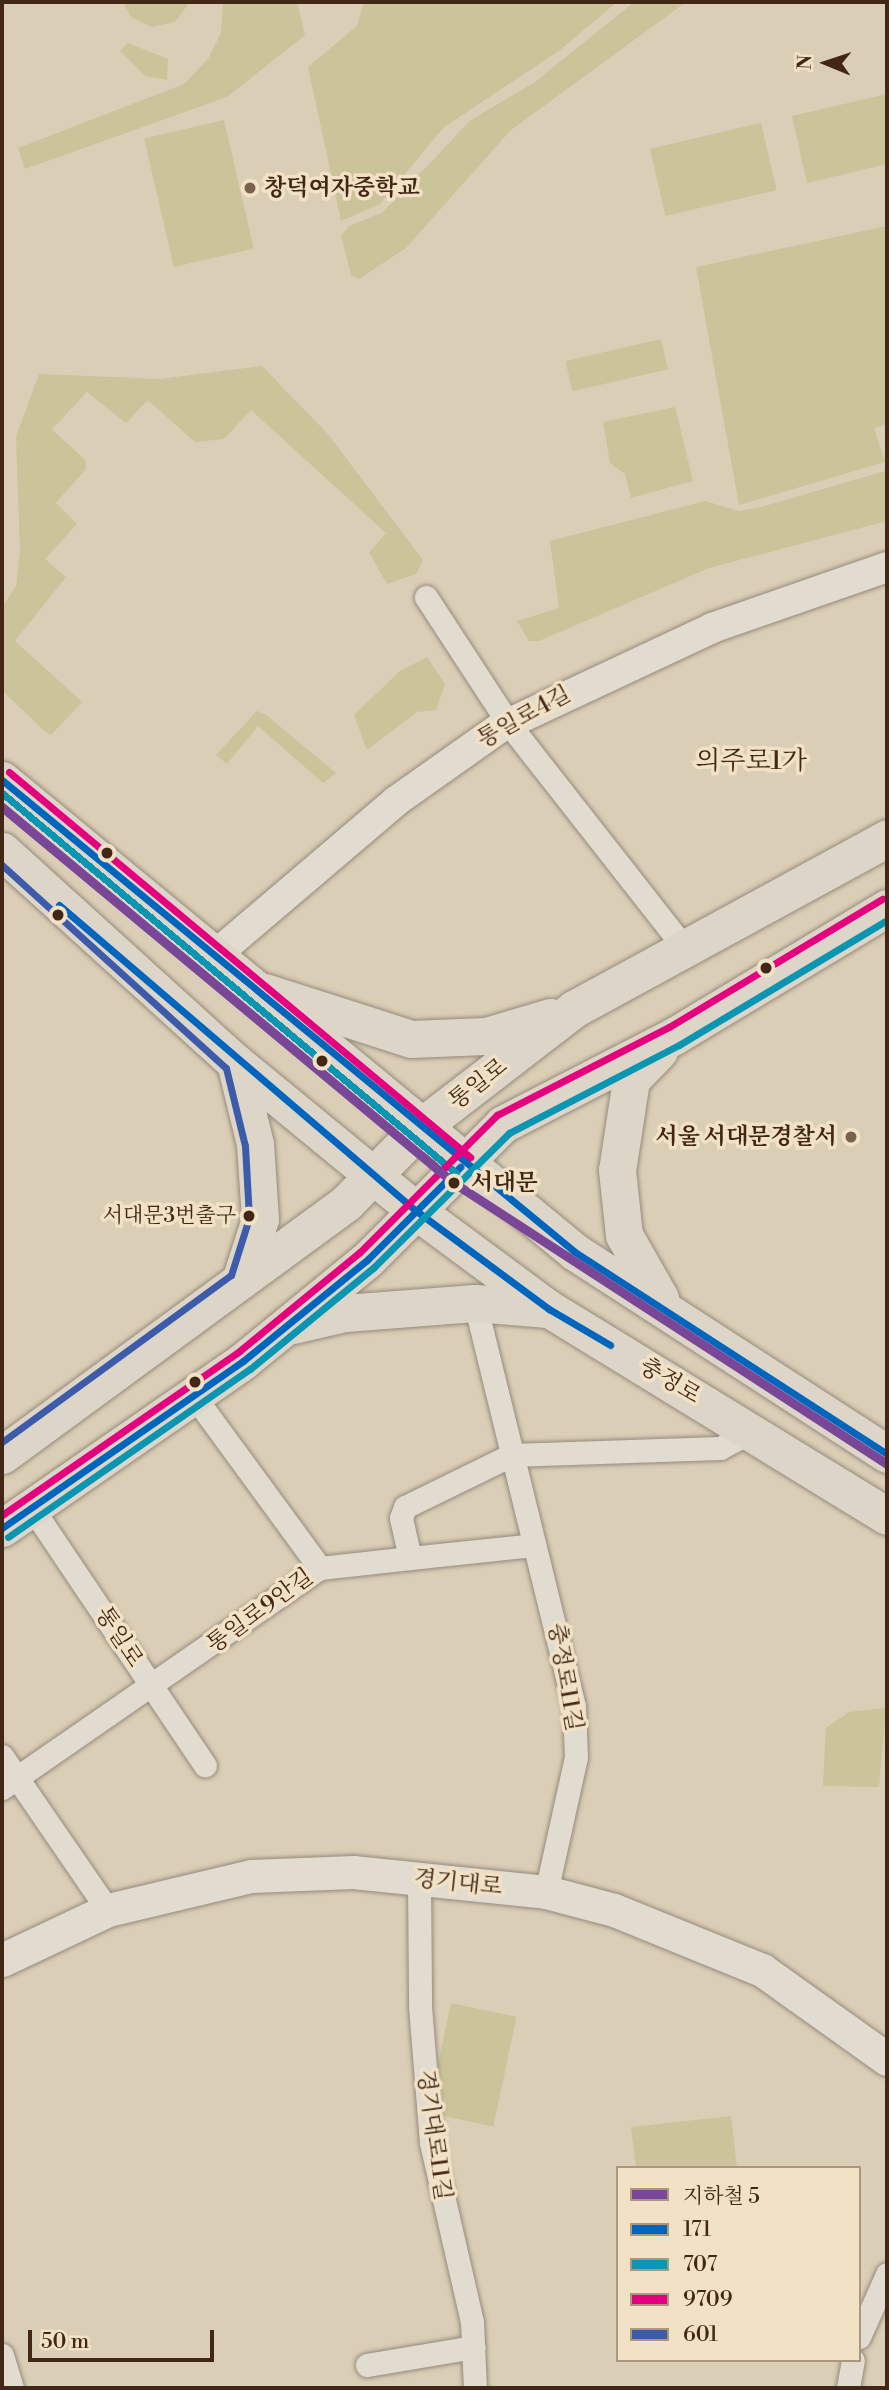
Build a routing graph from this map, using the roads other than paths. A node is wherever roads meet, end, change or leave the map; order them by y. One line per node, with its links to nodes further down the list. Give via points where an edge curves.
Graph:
1 (887, 566): 3 (street, 통일로4길, via 712,628)
2 (426, 597): 3 (street)
3 (508, 723): 8 (street); 9 (street, 통일로4길, via 396,801)
4 (2, 780): 9 (main road)
5 (887, 838): 8 (main road, 통일로)
6 (2, 851): 13 (main road, 충정로)
7 (887, 908): 12 (main road, 통일로)
8 (687, 951): 11 (main road, 통일로)
9 (214, 957): 10 (main road)
10 (251, 988): 11 (main road, via 419,1040 486,1036); 14 (main road)
11 (573, 1009): 14 (main road, 통일로)
12 (674, 1036): 15 (main road, 통일로, via 503,1124); 21 (main road, via 631,1080 617,1170 633,1259)
13 (235, 1062): 16 (main road, 충정로); 18 (main road, via 255,1144 260,1219)
14 (422, 1126): 15 (main road); 16 (main road, 통일로)
15 (463, 1165): 17 (main road, 통일로); 21 (main road, via 575,1252)
16 (374, 1175): 17 (main road, 충정로); 18 (main road, 통일로, via 346,1203)
17 (415, 1210): 20 (main road, 충정로); 22 (main road, 통일로, via 367,1260)
18 (240, 1281): 26 (main road, 통일로)
19 (475, 1303): 20 (main road); 22 (main road, via 345,1313); 27 (street, 충정로11길)
20 (549, 1309): 24 (main road, 충정로)
21 (674, 1315): 25 (main road)
22 (285, 1327): 23 (main road, 통일로)
23 (194, 1396): 28 (main road, 통일로); 33 (street)
24 (754, 1430): 27 (street, via 720,1448); 29 (main road, 충정로)
25 (887, 1454)
26 (2, 1455)
27 (511, 1455): 31 (street, 충정로11길); 32 (street, via 405,1507 401,1518)
28 (32, 1508): 30 (main road, 통일로); 34 (street, 통일로)
29 (887, 1516)
30 (2, 1528)
31 (533, 1545): 32 (street); 39 (street, 충정로11길, via 562,1643 576,1736 559,1857)
32 (410, 1558): 33 (street, 통일로9안길)
33 (320, 1568): 34 (street, 통일로9안길)
34 (153, 1689): 36 (street, 통일로); 37 (street, 통일로9안길)
35 (2, 1756): 37 (street)
36 (205, 1765)
37 (11, 1784): 40 (street)
38 (419, 1879): 39 (main road, 경기대로); 40 (main road, 경기대로, via 353,1872 251,1876); 45 (street, 경기대로11길, via 420,2006 431,2143)
39 (546, 1892): 42 (main road, 경기대로, via 614,1910 762,1970)
40 (108, 1910): 41 (main road, 경기대로)
41 (2, 1960)
42 (887, 2059)
43 (887, 2274): 44 (street)
44 (861, 2332)
45 (473, 2347): 48 (street); 50 (street, 경기대로11길)
46 (2, 2355): 49 (street)
47 (853, 2362): 51 (street)
48 (367, 2365)
49 (12, 2388)
50 (475, 2388)
51 (848, 2388)

